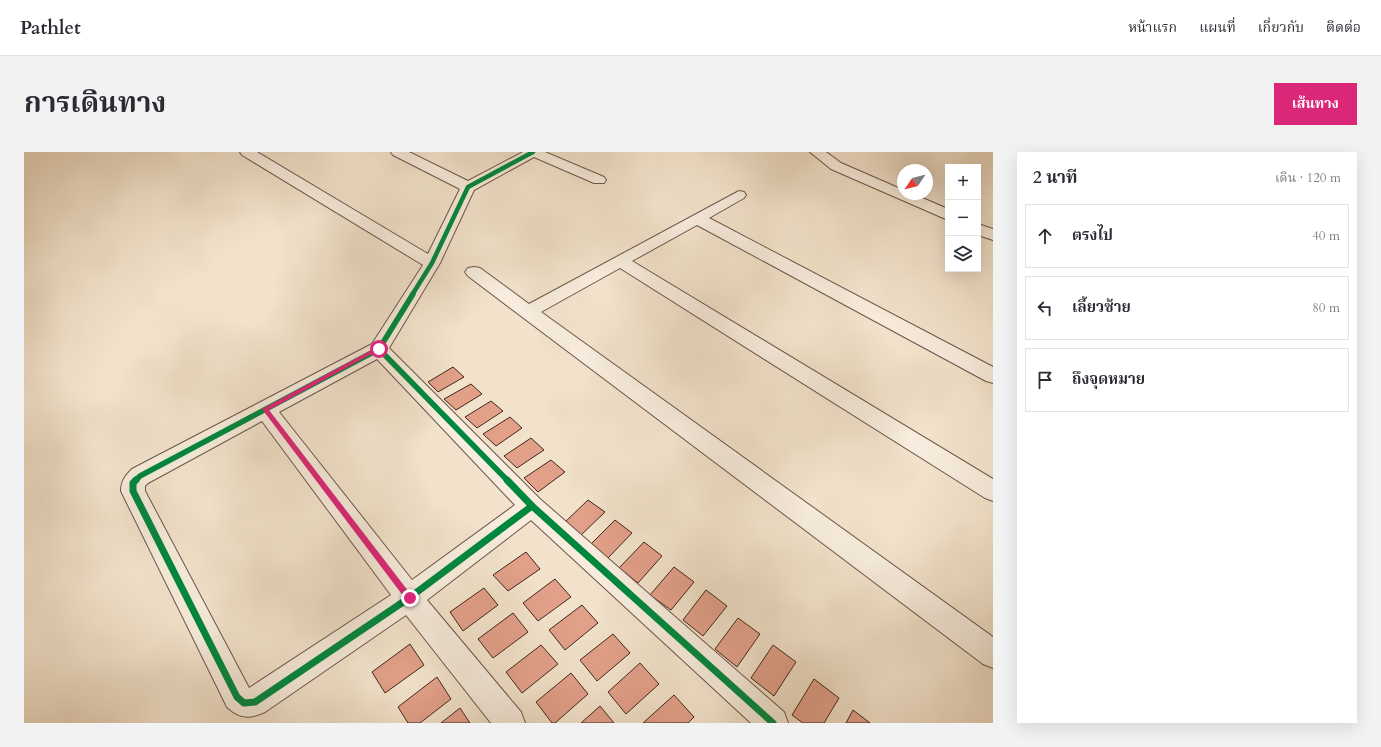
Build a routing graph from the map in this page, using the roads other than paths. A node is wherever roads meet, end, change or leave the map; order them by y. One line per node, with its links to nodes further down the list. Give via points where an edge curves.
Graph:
1 (247, 152): 13 (street)
2 (398, 152): 6 (street)
3 (533, 152): 5 (street); 6 (street)
4 (817, 152): 8 (street, via 836,166)
5 (599, 180)
6 (468, 187): 13 (street)
7 (739, 195): 9 (street)
8 (945, 214)
9 (697, 218): 12 (street); 17 (street)
10 (981, 230): 11 (street)
11 (993, 235)
12 (620, 261): 15 (street); 19 (street)
13 (432, 263): 16 (street)
14 (474, 272): 15 (street)
15 (528, 312): 22 (street)
16 (379, 349): 18 (street); 20 (street)
17 (993, 376)
18 (265, 409): 21 (street); 21 (street, via 140,476 133,483 133,490 237,698 244,703 255,702)
19 (993, 491)
20 (532, 506): 21 (street); 24 (street)
21 (410, 598): 23 (street)
22 (993, 654)
23 (510, 723)
24 (774, 723)

